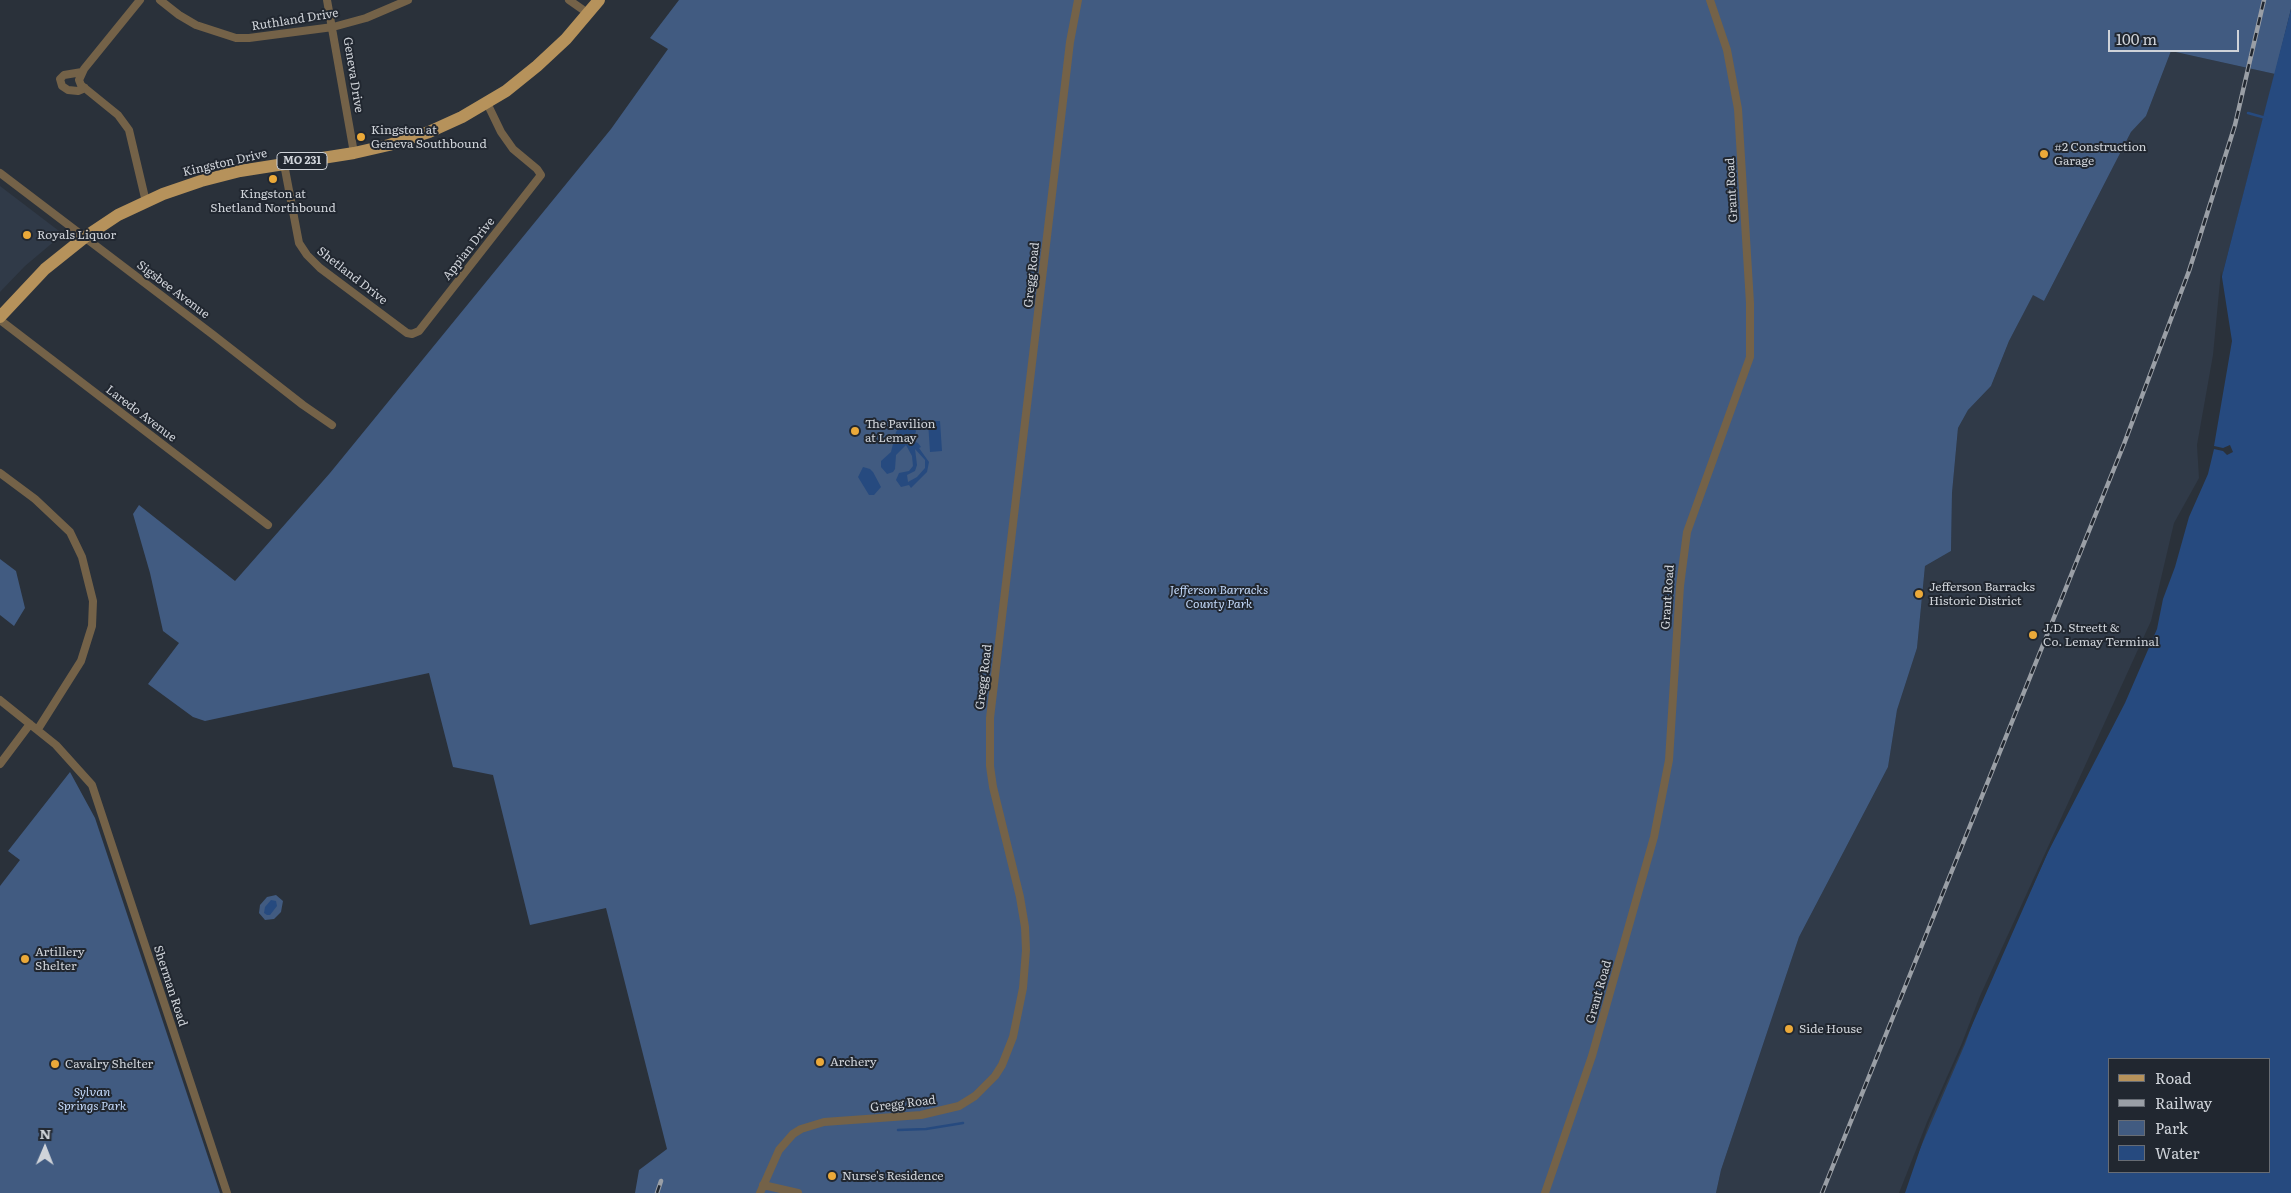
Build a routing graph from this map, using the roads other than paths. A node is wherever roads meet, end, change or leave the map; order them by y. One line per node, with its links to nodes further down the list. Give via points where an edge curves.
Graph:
1 (140, 0): 11 (street)
2 (160, 0): 10 (street, Ruthland Drive, via 196,25 236,38 262,38)
3 (327, 0): 10 (street, Geneva Drive)
4 (408, 0): 10 (street, Ruthland Drive, via 366,18)
5 (569, 0): 9 (street)
6 (600, 0): 9 (main road, Kingston Drive / MO 231)
7 (1078, 0): 28 (street, Gregg Road, via 1070,42 990,718 993,787 1025,927 1023,988 1013,1037 995,1076 966,1102 928,1114 824,1122 806,1127 793,1134 779,1150)
8 (1710, 0): 31 (street, Grant Road, via 1727,50 1738,108 1750,303 1750,357 1687,532 1680,586 1669,760 1658,820 1592,1056)
9 (588, 14): 13 (main road, Kingston Drive / MO 231, via 523,79)
10 (333, 27): 14 (street, Geneva Drive)
11 (80, 76): 12 (street); 12 (street, via 64,75 60,79 62,86 73,90)
12 (85, 88): 17 (street, via 118,115 128,130)
13 (487, 103): 14 (main road, Kingston Drive / MO 231, via 428,132); 20 (street, Appian Drive, via 501,132 541,175 425,323)
14 (354, 153): 15 (main road, Kingston Drive / MO 231)
15 (284, 164): 17 (main road, Kingston Drive / MO 231, via 201,181); 20 (street, Shetland Drive, via 299,243 307,255 328,274)
16 (0, 173): 18 (street, Sigsbee Avenue)
17 (146, 202): 18 (main road, Kingston Drive / MO 231, via 118,215)
18 (85, 237): 19 (main road, Kingston Drive / MO 231, via 45,270); 21 (street, Sigsbee Avenue)
19 (0, 318): 23 (street, Laredo Avenue)
20 (412, 334)
21 (332, 425)
22 (0, 473): 26 (street, via 35,499 70,532 82,558 93,601 92,626 81,661)
23 (268, 525)
24 (0, 700): 25 (street)
25 (30, 724): 26 (street); 27 (street)
26 (38, 729): 29 (street, Sherman Road, via 92,785)
27 (0, 764)
28 (761, 1189): 30 (street)
29 (227, 1193)
30 (798, 1193)
31 (1545, 1193)

